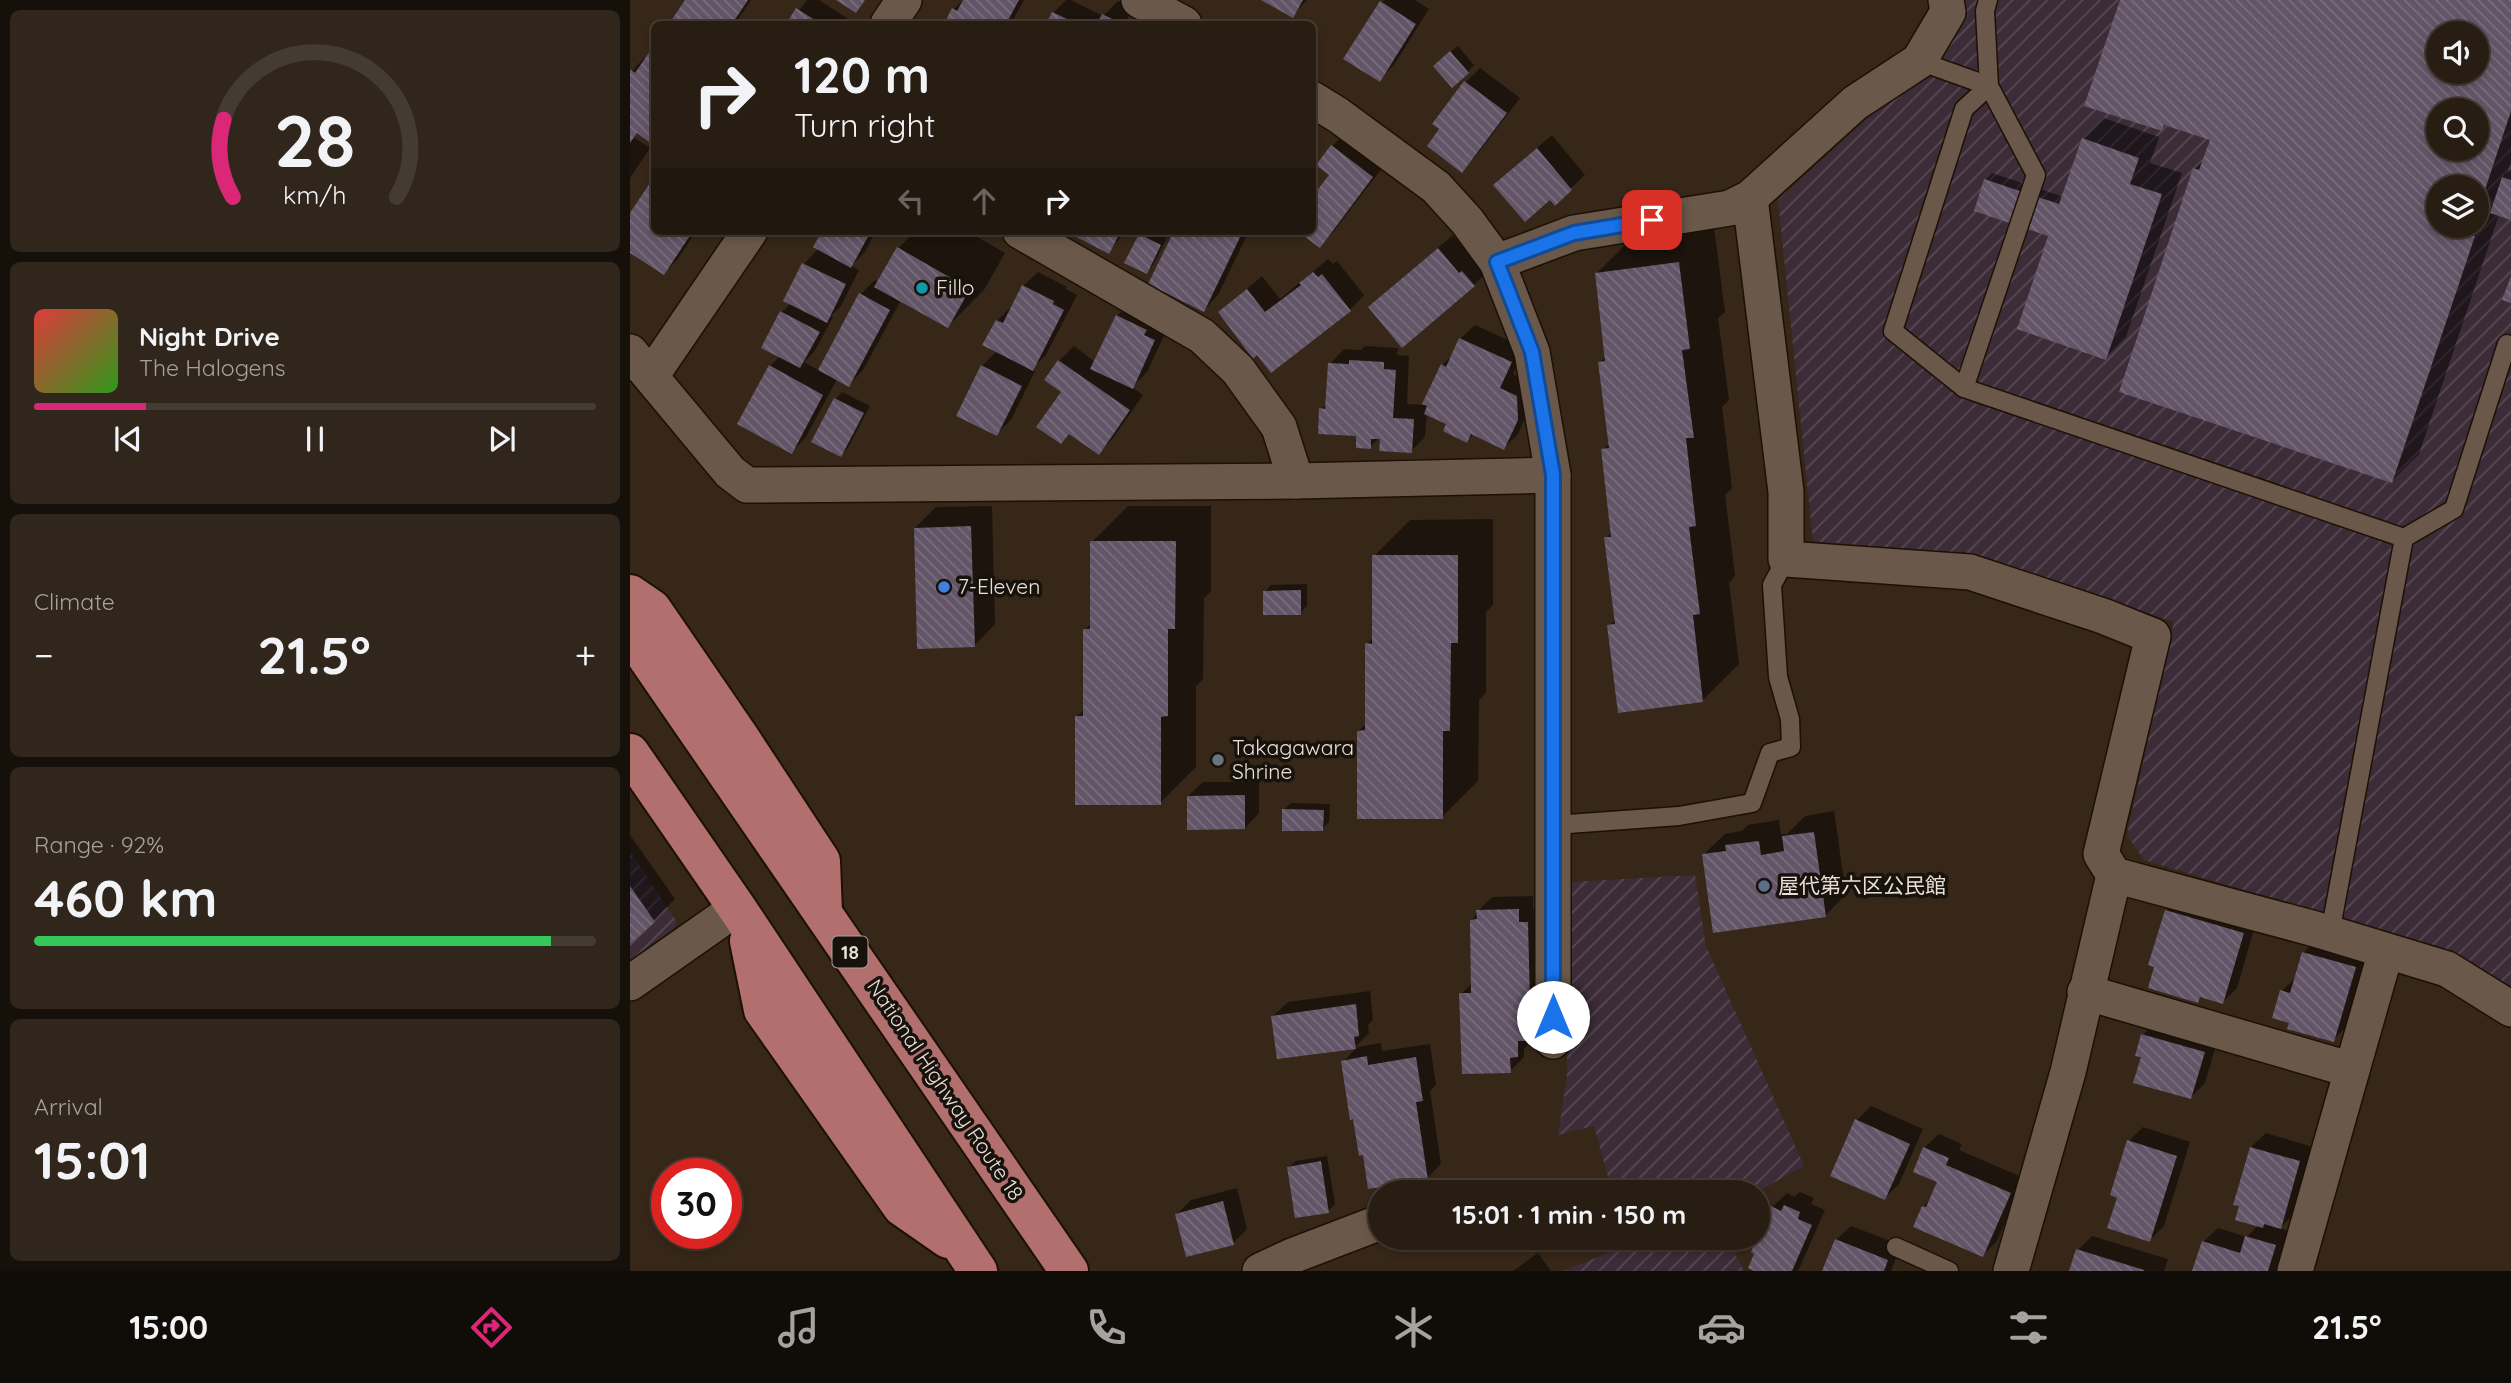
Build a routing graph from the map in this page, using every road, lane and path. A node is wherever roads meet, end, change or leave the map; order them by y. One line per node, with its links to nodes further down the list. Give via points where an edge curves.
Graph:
1 (904, 0): 5 (street)
2 (1139, 0): 6 (street)
3 (1946, 0): 7 (street, via 1948,12)
4 (1989, 0): 8 (lane, via 1985,11)
5 (890, 21)
6 (1178, 21)
7 (1919, 61): 8 (lane); 10 (street, via 1855,103)
8 (1989, 86): 16 (lane, via 2036,175); 16 (lane, via 1964,109 1894,331)
9 (1316, 101): 13 (street, via 1436,187)
10 (1750, 198): 13 (street, via 1730,208 1574,233); 20 (street, via 1786,492)
11 (747, 235): 15 (street)
12 (1027, 235): 18 (street, via 1202,336 1238,370 1279,427)
13 (1497, 262): 17 (street, via 1532,352)
14 (2507, 344): 19 (lane, via 2454,509)
15 (641, 364): 18 (street, via 730,472 747,485)
16 (1964, 388): 19 (lane)
17 (1553, 475): 18 (street); 24 (street)
18 (1296, 481)
19 (2404, 538): 28 (lane)
20 (1786, 559): 24 (lane, via 1772,585 1778,677 1790,719 1791,747 1770,753 1752,803 1679,816); 25 (street, via 1970,572 2153,636 2101,854)
21 (630, 594): 26 (highway, via 652,609 821,861)
22 (630, 633): 26 (highway, National Highway Route 18 / 18)
23 (630, 753): 27 (highway)
24 (1554, 825): 33 (street)
25 (2114, 875): 28 (street); 31 (street)
26 (823, 913): 38 (highway, National Highway Route 18 / 18)
27 (741, 915): 30 (street); 37 (highway)
28 (2330, 933): 29 (street)
29 (2386, 951): 32 (street, via 2447,969); 34 (street)
30 (630, 983)
31 (2085, 992): 34 (street); 41 (street, via 2068,1072)
32 (2511, 1009)
33 (1553, 1041)
34 (2352, 1070): 42 (street)
35 (1368, 1227): 39 (street)
36 (1896, 1247): 40 (lane)
37 (971, 1260)
38 (1069, 1271)
39 (1260, 1271)
40 (1949, 1271)
41 (2011, 1271)
42 (2295, 1271)

